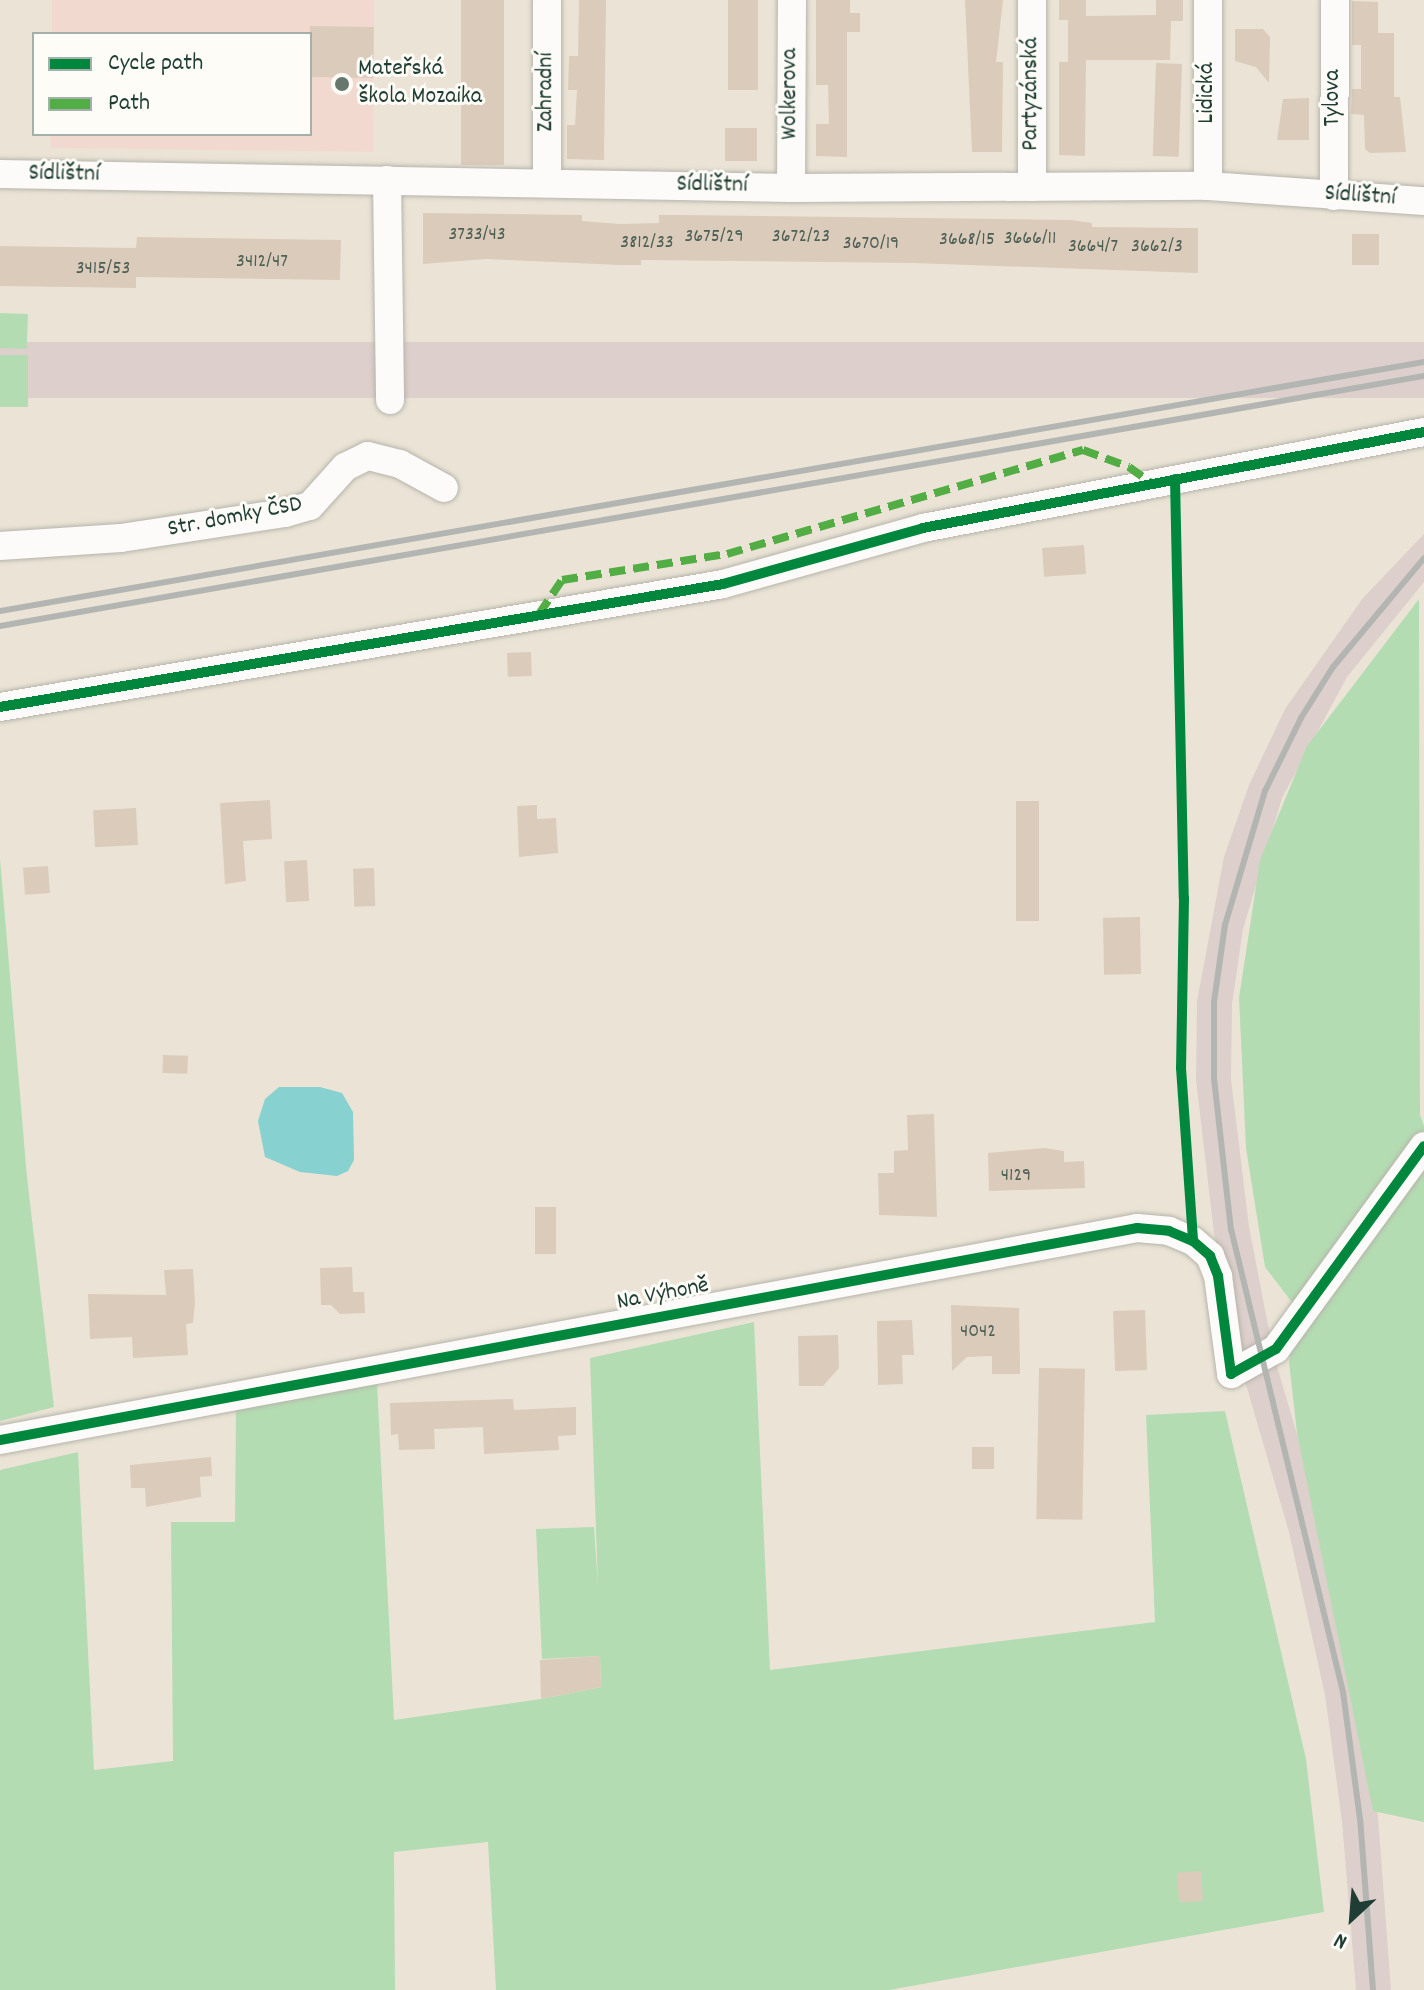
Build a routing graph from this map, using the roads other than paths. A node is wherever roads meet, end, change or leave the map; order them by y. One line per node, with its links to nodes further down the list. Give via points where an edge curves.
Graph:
1 (547, 0): 8 (street, Zahradní)
2 (792, 0): 11 (street, Wolkerova)
3 (1032, 0): 10 (street, Partyzánská)
4 (1208, 0): 9 (street, Lidická)
5 (1335, 0): 12 (street, Tylova)
6 (0, 174): 7 (street, Sídlištní)
7 (387, 180): 8 (street, Sídlištní); 14 (street)
8 (547, 183): 11 (street, Sídlištní)
9 (1208, 186): 10 (street, Sídlištní); 12 (street, Sídlištní)
10 (1032, 187): 11 (street, Sídlištní)
11 (791, 188)
12 (1334, 196): 13 (street, Sídlištní)
13 (1424, 201)
14 (390, 400)
15 (1424, 432): 18 (street, via 923,528 723,584)
16 (444, 488): 17 (street, Str. domky ČSD, via 400,464 368,456 345,467 310,506 285,513 121,538)
17 (0, 546)
18 (0, 707)
19 (1424, 1146): 20 (street, Na Výhoně, via 1276,1349 1231,1374 1218,1276 1210,1256 1169,1231 1137,1228)
20 (0, 1440)

